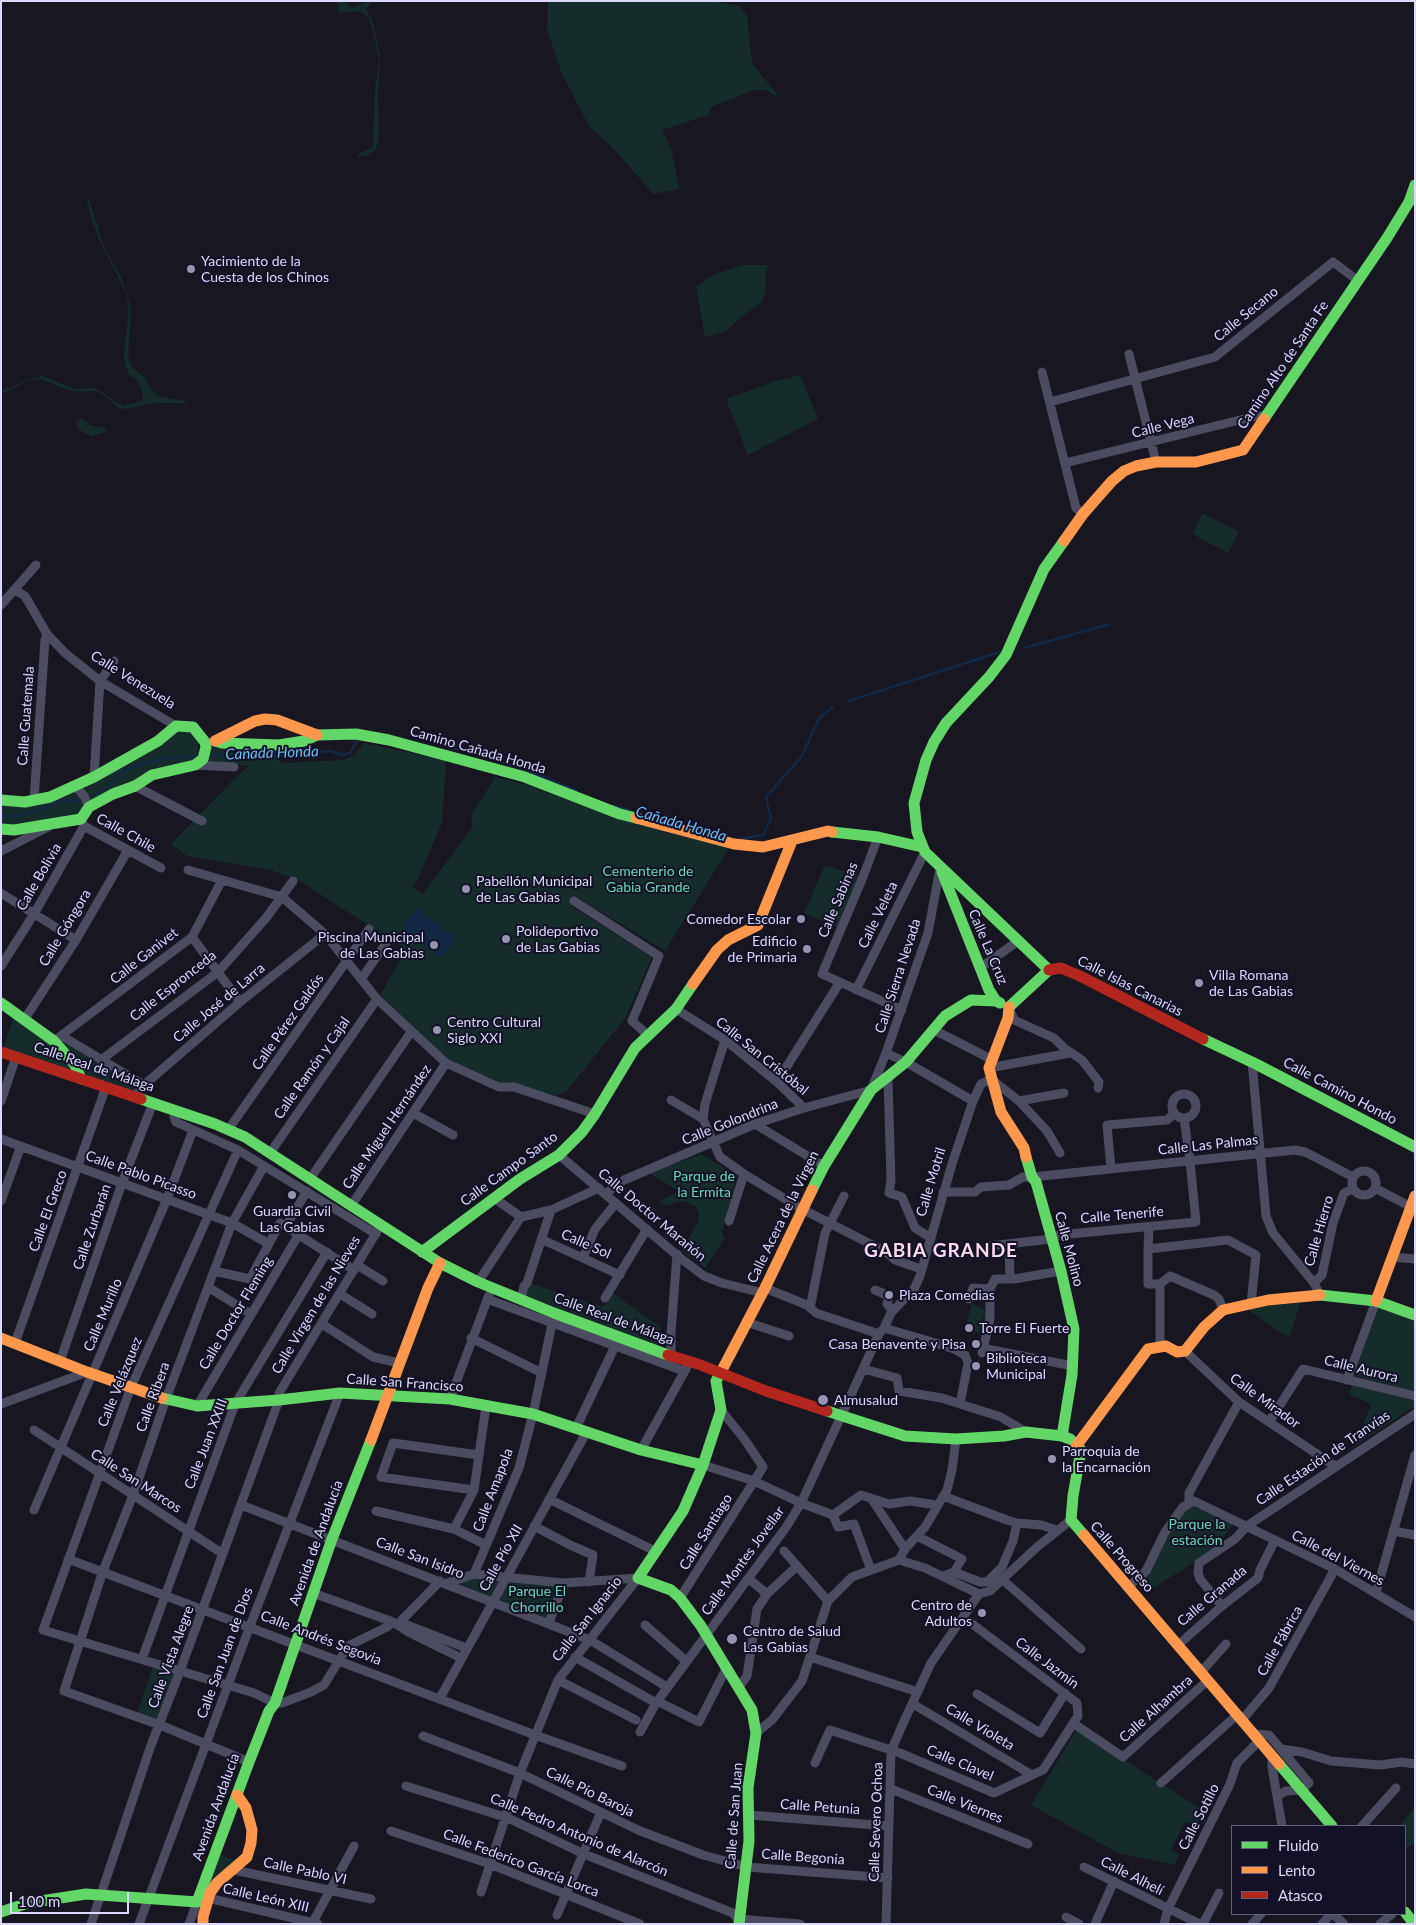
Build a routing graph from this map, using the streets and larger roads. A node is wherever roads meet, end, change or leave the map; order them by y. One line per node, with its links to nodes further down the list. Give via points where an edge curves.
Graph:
1 (1415, 185): 2 (street, Camino Alto de Santa Fe, via 1410,202)
2 (1358, 280): 5 (street, Calle Secano, via 1334,262 1215,357); 7 (street, Camino Alto de Santa Fe)
3 (1129, 354): 5 (street)
4 (1042, 372): 6 (street)
5 (1135, 380): 6 (street, Calle Secano); 8 (street)
6 (1050, 402): 10 (street)
7 (1266, 419): 8 (street, Calle Vega, via 1256,416); 9 (street, Camino Alto de Santa Fe, via 1243,450 1196,462)
8 (1151, 443): 9 (street); 10 (street, Calle Vega)
9 (1156, 462): 11 (street, Camino Alto de Santa Fe, via 1124,471)
10 (1065, 463): 11 (street, via 1076,508)
11 (1083, 514): 35 (street, Camino Alto de Santa Fe, via 1044,569 1006,655 946,723 934,742 919,778 914,802 917,832)
12 (36, 565): 13 (street)
13 (15, 590): 14 (street); 15 (street, Calle Venezuela, via 25,596)
14 (1, 605)
15 (47, 634): 17 (street, Calle Venezuela); 27 (street, Calle Guatemala)
16 (114, 661): 17 (street)
17 (100, 681): 18 (street, Calle Venezuela); 23 (street)
18 (176, 726): 20 (street, Calle Venezuela, via 193,727); 23 (street, via 158,741)
19 (317, 735): 20 (street, via 279,745); 20 (street, via 265,718); 34 (street, Camino Cañada Honda, via 356,734 389,740 525,777 620,814 734,844 763,847)
20 (210, 741): 21 (street, via 203,759)
21 (195, 765): 22 (street); 24 (street, via 152,775)
22 (234, 767)
23 (94, 777): 25 (street)
24 (135, 786): 28 (street); 29 (street)
25 (73, 787): 27 (street); 28 (street, via 84,796)
26 (1, 800): 27 (street)
27 (34, 800)
28 (89, 807): 30 (street)
29 (202, 821)
30 (83, 822): 31 (street); 36 (street, Calle Chile); 46 (street, Calle Bolivia)
31 (55, 823): 32 (street); 37 (street)
32 (1, 829)
33 (878, 837): 34 (street, Camino Cañada Honda, via 828,831); 35 (street, Camino Cañada Honda); 59 (street, Calle Sabinas, via 822,974)
34 (792, 841): 66 (street, Calle Campo Santo, via 758,925 720,946)
35 (923, 849): 38 (street); 60 (street, Calle Veleta)
36 (128, 850): 39 (street, Calle Chile); 50 (street, Calle Góngora)
37 (1, 851)
38 (940, 867): 51 (street); 55 (street, Calle La Cruz); 67 (street, Calle Sierra Nevada, via 928,934)
39 (162, 868)
40 (188, 870): 41 (street)
41 (222, 880): 44 (street); 49 (street, Calle Ganivet)
42 (293, 881): 44 (street, Calle Espronceda)
43 (1, 892): 46 (street)
44 (282, 897): 48 (street); 57 (street, Calle Espronceda)
45 (574, 901): 71 (street, via 659,956 632,1021)
46 (34, 914): 50 (street); 54 (street, Calle Bolivia)
47 (369, 929): 53 (street, Calle Pérez Galdós)
48 (325, 934): 53 (street); 63 (street, Calle José de Larra)
49 (192, 937): 57 (street); 72 (street, Calle Ganivet)
50 (76, 940): 68 (street, Calle Góngora)
51 (1018, 941): 55 (street); 56 (street)
52 (387, 942): 58 (street)
53 (347, 962): 58 (street); 106 (street, Calle Pérez Galdós)
54 (1, 966)
55 (980, 968): 62 (street, Calle La Cruz)
56 (1049, 970): 65 (street, Calle La Cruz); 80 (street, Calle Islas Canarias, via 1061,968 1080,976)
57 (218, 972): 63 (street); 78 (street, Calle Espronceda)
58 (361, 979): 61 (street)
59 (840, 982): 60 (street); 85 (street)
60 (856, 990): 67 (street)
61 (377, 999): 70 (street); 113 (street, Calle Ramón y Cajal)
62 (996, 1001): 65 (street, Calle La Cruz); 69 (street, Calle Acera de la Virgen, via 971,1000 945,1016)
63 (240, 1002): 86 (street, Calle José de Larra)
64 (1, 1003): 68 (street)
65 (1009, 1007): 76 (street, via 1014,1020 1054,1038); 82 (street, Calle Motril)
66 (676, 1010): 71 (street, Calle Campo Santo); 73 (street, Calle San Cristóbal)
67 (902, 1010): 75 (street, Calle Sierra Nevada)
68 (24, 1020): 72 (street)
69 (934, 1030): 79 (street, Calle Acera de la Virgen); 82 (street)
70 (411, 1032): 81 (street); 125 (street)
71 (649, 1036): 100 (street, Calle Campo Santo, via 635,1048)
72 (58, 1039): 78 (street); 84 (street)
73 (725, 1040): 85 (street, Calle San Cristóbal); 103 (street)
74 (1, 1052): 77 (street, Calle Real de Málaga)
75 (886, 1053): 79 (street); 89 (street, Calle Sierra Nevada)
76 (1070, 1053): 82 (street); 88 (street, via 1082,1060 1099,1082)
77 (16, 1057): 84 (street, Calle Real de Málaga); 93 (street)
78 (101, 1060): 86 (street)
79 (906, 1062): 83 (street, Calle Acera de la Virgen); 94 (street)
80 (1252, 1062): 111 (street, Calle Camino Hondo); 115 (street)
81 (446, 1063): 99 (street, Calle Miguel Hernández); 100 (street, via 499,1087 514,1087)
82 (991, 1069): 94 (street, Calle Motril); 95 (street); 123 (street, Calle Molino, via 1001,1112 1024,1148)
83 (888, 1078): 89 (street, Calle Acera de la Virgen); 151 (street, via 892,1180 889,1192 902,1197 915,1228)
84 (81, 1079): 87 (street, Calle Real de Málaga)
85 (777, 1082): 97 (street, Calle San Cristóbal)
86 (144, 1085): 91 (street, Calle José de Larra)
87 (106, 1087): 91 (street, Calle Real de Málaga); 120 (street, Calle El Greco)
88 (1098, 1088)
89 (871, 1090): 97 (street, Calle Golondrina); 119 (street, Calle Acera de la Virgen)
90 (1064, 1093): 95 (street)
91 (135, 1097): 96 (street, Calle Real de Málaga)
92 (671, 1100): 103 (street)
93 (1, 1101)
94 (973, 1101): 131 (street, Calle Motril)
95 (1019, 1101): 114 (street, via 1047,1131)
96 (152, 1102): 98 (street, Calle Real de Málaga); 126 (street, Calle Zurbarán)
97 (804, 1108): 104 (street, Calle Golondrina)
98 (176, 1111): 105 (street, Calle Real de Málaga, via 176,1122); 106 (street, Calle Real de Málaga)
99 (413, 1113): 107 (street); 138 (street, Calle Miguel Hernández)
100 (596, 1114): 116 (street, Calle Campo Santo)
101 (1174, 1114): 102 (street); 102 (street, via 1171,1106 1174,1098 1180,1094 1188,1095 1194,1100 1195,1108); 121 (street, via 1167,1120 1107,1125)
102 (1184, 1118): 117 (street)
103 (703, 1120): 109 (street)
104 (755, 1124): 109 (street, Calle Golondrina); 119 (street)
105 (193, 1130): 112 (street, Calle Real de Málaga); 134 (street, Calle Murillo)
106 (228, 1130): 113 (street, Calle Real de Málaga)
107 (453, 1135)
108 (1, 1139): 110 (street, Calle Pablo Picasso)
109 (712, 1142): 122 (street, via 720,1157); 130 (street, Calle Golondrina)
110 (21, 1146): 120 (street, Calle Pablo Picasso); 135 (street)
111 (1415, 1147)
112 (238, 1150): 118 (street, Calle Real de Málaga); 141 (street, Calle Velázquez)
113 (270, 1153): 125 (street, Calle Real de Málaga)
114 (1060, 1153)
115 (1260, 1153): 117 (street, Calle Las Palmas); 124 (street, Calle Las Palmas, via 1305,1152); 173 (street, via 1269,1225)
116 (559, 1155): 130 (street, Calle Doctor Marañón); 133 (street, Calle Campo Santo)
117 (1190, 1161): 121 (street, Calle Las Palmas); 147 (street, Calle Tenerife, via 1196,1222)
118 (264, 1166): 129 (street, Calle Real de Málaga); 144 (street, Calle Ribera)
119 (824, 1166): 139 (street, Calle Acera de la Virgen)
120 (78, 1167): 126 (street, Calle Pablo Picasso); 200 (street, Calle El Greco)
121 (1111, 1169): 123 (street, Calle Las Palmas)
122 (744, 1174): 139 (street); 143 (street)
123 (1032, 1177): 131 (street, Calle Las Palmas, via 1023,1177 1009,1185 981,1187 975,1192); 152 (street, Calle Molino)
124 (1353, 1177): 127 (street); 128 (street, via 1368,1171 1376,1180)
125 (310, 1179): 138 (street, Calle Real de Málaga)
126 (122, 1183): 134 (street, Calle Pablo Picasso); 205 (street, Calle Zurbarán)
127 (1353, 1188): 128 (street, via 1362,1195 1370,1194); 173 (street, Calle Hierro, via 1344,1193 1333,1223 1322,1275)
128 (1375, 1188): 136 (street)
129 (306, 1191): 146 (street); 148 (street, Calle Real de Málaga)
130 (602, 1191): 137 (street, Calle Doctor Marañón); 140 (street, Calle Golondrina)
131 (943, 1192): 151 (street, Calle Motril)
132 (844, 1196): 145 (street)
133 (494, 1198): 142 (street); 159 (street, Calle Campo Santo)
134 (167, 1199): 141 (street, Calle Pablo Picasso); 211 (street, Calle Murillo)
135 (1, 1201)
136 (1413, 1201): 161 (street)
137 (616, 1203): 149 (street, Calle Doctor Marañón); 162 (street, via 595,1229)
138 (351, 1206): 148 (street, Calle Real de Málaga)
139 (802, 1209): 145 (street); 178 (street, Calle Acera de la Virgen)
140 (552, 1210): 142 (street, Calle Golondrina); 153 (street)
141 (209, 1215): 144 (street, Calle Pablo Picasso); 214 (street, Calle Velázquez)
142 (521, 1217): 172 (street)
143 (729, 1221)
144 (232, 1222): 154 (street, Calle Pablo Picasso); 167 (street, Calle Ribera)
145 (830, 1222): 166 (street, via 895,1260); 187 (street)
146 (286, 1226): 150 (street); 154 (street, via 280,1223)
147 (1149, 1227): 152 (street, Calle Tenerife, via 1060,1235); 157 (street)
148 (378, 1229): 159 (street, Calle Real de Málaga); 165 (street, Calle Virgen de las Nieves)
149 (647, 1229): 160 (street, Calle Doctor Marañón); 169 (street)
150 (299, 1234): 158 (street); 190 (street, Calle Doctor Fleming)
151 (931, 1238): 166 (street, Calle Motril)
152 (1051, 1239): 155 (street, Calle Tenerife); 168 (street, Calle Molino)
153 (541, 1240): 162 (street, Calle Sol); 184 (street)
154 (269, 1244): 167 (street, via 250,1279)
155 (1009, 1244): 156 (street, Calle Tenerife); 170 (street)
156 (989, 1246)
157 (1148, 1249): 174 (street, via 1148,1284); 186 (street, via 1228,1240 1256,1255)
158 (327, 1252): 165 (street); 223 (street, Calle Juan XXIII)
159 (422, 1252): 164 (street, Calle Real de Málaga)
160 (677, 1254): 178 (street, Calle Doctor Marañón, via 709,1278); 204 (street)
161 (1392, 1257): 163 (street); 185 (street)
162 (583, 1258): 169 (street, Calle Sol)
163 (1415, 1259)
164 (440, 1264): 172 (street, Calle Real de Málaga); 206 (street)
165 (356, 1267): 171 (street); 179 (street, Calle Virgen de las Nieves)
166 (922, 1269): 189 (street, Calle Motril, via 914,1289)
167 (214, 1271): 175 (street, Calle Ribera)
168 (1061, 1271): 170 (street); 208 (street, Calle Molino, via 1074,1329)
169 (620, 1275): 182 (street)
170 (1010, 1279): 176 (street, via 995,1279)
171 (383, 1281)
172 (478, 1282): 180 (street, Calle Real de Málaga)
173 (1314, 1283): 181 (street)
174 (1160, 1284): 188 (street, via 1170,1276 1214,1295); 202 (street)
175 (208, 1287): 190 (street); 218 (street, Calle Ribera)
176 (990, 1289): 183 (street, via 973,1288); 208 (street, via 990,1319 983,1351 987,1349)
177 (875, 1290): 189 (street, via 889,1296 887,1304)
178 (764, 1291): 187 (street, Calle Doctor Marañón); 193 (street, Calle Acera de la Virgen)
179 (340, 1294): 191 (street); 194 (street, Calle Virgen de las Nieves)
180 (489, 1294): 184 (street, Calle Real de Málaga); 195 (street, Calle Real de Málaga); 199 (street)
181 (1318, 1295): 185 (street); 186 (street)
182 (605, 1298)
183 (969, 1299)
184 (521, 1300): 204 (street, Calle Real de Málaga)
185 (1376, 1301): 192 (street); 213 (street)
186 (1251, 1304): 188 (street)
187 (810, 1308): 196 (street, Calle Doctor Marañón, via 816,1313)
188 (1223, 1310): 203 (street)
189 (891, 1313): 196 (street, Calle Motril)
190 (251, 1314): 225 (street, Calle Doctor Fleming)
191 (372, 1314)
192 (1415, 1315)
193 (746, 1322): 197 (street); 210 (street, Calle Acera de la Virgen)
194 (322, 1324): 206 (street, via 373,1357); 220 (street, Calle Virgen de las Nieves, via 279,1393)
195 (552, 1324): 201 (street, Calle Real de Málaga); 212 (street, Calle Amapola)
196 (882, 1331): 209 (street, Calle Motril); 224 (street, Calle Doctor Marañón, via 954,1349 965,1355 968,1363)
197 (789, 1336)
198 (1, 1338): 200 (street, Calle San Francisco)
199 (471, 1338): 212 (street); 219 (street)
200 (15, 1343): 205 (street, Calle San Francisco)
201 (615, 1346): 207 (street, Calle Real de Málaga); 232 (street, Calle Pío XII)
202 (1160, 1347): 203 (street); 237 (street, via 1148,1349)
203 (1185, 1351): 221 (street, Calle Mirador)
204 (671, 1356): 207 (street, Calle Real de Málaga)
205 (60, 1361): 211 (street, Calle San Francisco)
206 (399, 1363): 216 (street)
207 (687, 1366): 210 (street, Calle Real de Málaga); 239 (street)
208 (1073, 1366): 235 (street, Calle Molino)
209 (863, 1369): 224 (street, via 897,1378 899,1391); 230 (street, Calle Motril)
210 (720, 1372): 227 (street, Calle San Ignacio, via 716,1381); 230 (street, Calle Real de Málaga, via 773,1394)
211 (90, 1373): 214 (street, Calle San Francisco); 222 (street); 238 (street, Calle Murillo)
212 (542, 1373): 228 (street, Calle Amapola)
213 (1347, 1380): 217 (street, Calle Aurora); 231 (street, Calle Aurora, via 1303,1369)
214 (131, 1387): 218 (street, Calle San Francisco); 244 (street, Calle Velázquez)
215 (340, 1393): 216 (street, Calle San Francisco); 220 (street, Calle San Francisco); 259 (street, Calle San Juan de Dios)
216 (388, 1395): 219 (street, Calle San Francisco); 269 (street, Avenida de Andalucía)
217 (1415, 1396)
218 (166, 1399): 225 (street, Calle San Francisco); 247 (street, Calle Ribera)
219 (450, 1399): 226 (street, Calle San Francisco)
220 (279, 1400): 223 (street, Calle San Francisco); 253 (street, Calle Vista Alegre)
221 (1239, 1402): 231 (street, Calle Mirador); 252 (street, via 1189,1493)
222 (1, 1404)
223 (235, 1404): 225 (street, Calle San Francisco); 265 (street, Calle Juan XXIII)
224 (960, 1404): 234 (street, via 1001,1417)
225 (197, 1406)
226 (486, 1406): 228 (street, Calle San Francisco); 240 (street)
227 (720, 1410): 242 (street, Calle San Ignacio); 245 (street, via 763,1467)
228 (533, 1414): 232 (street, Calle San Francisco); 271 (street, Calle Amapola, via 519,1468)
229 (1415, 1414): 243 (street, Calle Estación de Tranvías)
230 (841, 1416): 236 (street, Calle Real de Málaga, via 905,1436); 251 (street, Calle Montes Jovellar)
231 (1270, 1422): 243 (street, Calle Mirador)
232 (581, 1429): 239 (street, Calle San Francisco); 249 (street, Calle Pío XII)
233 (34, 1430): 238 (street, Calle San Marcos)
234 (1026, 1432): 235 (street, Calle Real de Málaga); 236 (street, Calle Real de Málaga)
235 (1062, 1436): 237 (street, Calle Real de Málaga)
236 (956, 1438): 248 (street, via 952,1470)
237 (1077, 1445): 258 (street, Calle Progreso, via 1081,1457)
238 (61, 1448): 244 (street, Calle San Marcos); 255 (street, Calle Murillo)
239 (641, 1450): 242 (street, Calle San Francisco)
240 (479, 1455): 246 (street); 246 (street, via 393,1443 381,1476)
241 (1414, 1459): 266 (street)
242 (702, 1465): 245 (street); 273 (street, Calle San Ignacio, via 683,1511)
243 (1335, 1466): 262 (street, Calle Estación de Tranvías)
244 (100, 1473): 247 (street, Calle San Marcos); 276 (street, Calle Velázquez)
245 (754, 1481): 251 (street); 298 (street, Calle Santiago)
246 (474, 1490): 263 (street)
247 (133, 1495): 265 (street, Calle San Marcos); 281 (street, Calle Ribera)
248 (943, 1496): 254 (street); 260 (street)
249 (549, 1498): 261 (street, Calle Pío XII); 273 (street)
250 (874, 1501): 254 (street); 257 (street, via 861,1495); 272 (street)
251 (801, 1503): 257 (street); 287 (street, Calle Montes Jovellar)
252 (1189, 1503): 262 (street, via 1194,1501 1208,1506); 292 (street, via 1183,1506 1165,1532 1146,1571)
253 (241, 1505): 259 (street, Calle San Isidro); 275 (street, Calle Vista Alegre)
254 (937, 1505): 268 (street)
255 (34, 1510)
256 (376, 1511): 263 (street)
257 (834, 1515): 280 (street, via 838,1528 854,1524)
258 (1071, 1520): 264 (street, Calle Severo Ochoa); 292 (street, Calle Progreso)
259 (289, 1523): 269 (street, Calle San Isidro); 308 (street, Calle San Juan de Dios)
260 (1017, 1523): 264 (street); 282 (street, via 1002,1567 987,1582)
261 (534, 1526): 285 (street, Calle Pío XII); 290 (street, via 593,1555)
262 (1247, 1526): 270 (street, Calle del Viernes); 301 (street, Calle Estación de Tranvías, via 1235,1539 1199,1563 1200,1579)
263 (454, 1529): 271 (street)
264 (1057, 1530): 288 (street, Calle Severo Ochoa)
265 (188, 1531): 275 (street, Calle San Marcos); 295 (street, Calle Juan XXIII)
266 (1393, 1531): 267 (street); 294 (street)
267 (1415, 1535)
268 (917, 1536): 272 (street); 282 (street, via 962,1559)
269 (332, 1539): 289 (street, Calle San Isidro); 293 (street, Avenida de Andalucía)
270 (1275, 1540): 279 (street, Calle del Viernes); 301 (street, Calle Granada, via 1258,1578)
271 (486, 1545): 283 (street, Calle Amapola)
272 (905, 1548): 277 (street)
273 (655, 1551): 286 (street, Calle San Ignacio)
274 (784, 1551): 278 (street)
275 (223, 1554): 302 (street, Calle Vista Alegre)
276 (68, 1559): 281 (street, Calle Andrés Segovia); 311 (street, Calle Velázquez, via 43,1630)
277 (899, 1560): 280 (street); 284 (street)
278 (797, 1566): 296 (street); 299 (street)
279 (1335, 1569): 294 (street, Calle del Viernes); 337 (street, Calle Fábrica, via 1269,1688)
280 (871, 1570): 299 (street, via 852,1577)
281 (103, 1571): 295 (street, Calle Andrés Segovia); 311 (street, Calle Ribera)
282 (954, 1572): 284 (street)
283 (474, 1574): 285 (street); 289 (street)
284 (943, 1576): 297 (street)
285 (506, 1577): 291 (street); 300 (street, Calle Pío XII)
286 (638, 1578): 290 (street); 298 (street, via 671,1590); 310 (street, Calle San Ignacio)
287 (749, 1579): 296 (street); 309 (street, Calle Montes Jovellar)
288 (1003, 1580): 297 (street, Calle Severo Ochoa, via 990,1591); 316 (street)
289 (443, 1582): 300 (street, Calle San Isidro); 305 (street)
290 (589, 1582): 291 (street)
291 (564, 1583): 306 (street)
292 (1128, 1587): 314 (street, Calle Progreso)
293 (313, 1593): 305 (street); 312 (street, Avenida de Andalucía)
294 (1376, 1593): 304 (street, Calle del Viernes)
295 (165, 1594): 302 (street, Calle Andrés Segovia); 320 (street, Calle Juan XXIII)
296 (767, 1594): 329 (street, via 757,1609 747,1676)
297 (979, 1594): 303 (street, Calle Severo Ochoa)
298 (680, 1598): 309 (street, Calle de San Juan)
299 (828, 1600): 317 (street)
300 (492, 1601): 306 (street, Calle San Isidro); 315 (street, Calle Pío XII)
301 (1222, 1606): 314 (street, Calle Granada)
302 (203, 1608): 308 (street, Calle Andrés Segovia); 324 (street, Calle Vista Alegre)
303 (963, 1617): 330 (street, Calle Severo Ochoa, via 931,1663); 331 (street, Calle Jazmín)
304 (1415, 1617)
305 (397, 1623): 315 (street); 318 (street, via 410,1633); 321 (street, via 348,1646)
306 (548, 1623): 310 (street, Calle San Isidro)
307 (645, 1625): 322 (street)
308 (250, 1626): 312 (street, Calle Andrés Segovia); 327 (street, Calle San Juan de Dios)
309 (706, 1634): 322 (street, Calle Montes Jovellar); 323 (street, Calle de San Juan)
310 (590, 1640): 319 (street, Calle San Ignacio); 328 (street, Calle San Isidro)
311 (79, 1642): 320 (street); 340 (street, Calle Ribera, via 64,1691)
312 (294, 1643): 321 (street, Calle Andrés Segovia); 334 (street, Avenida de Andalucía)
313 (1226, 1644): 325 (street)
314 (1178, 1645): 325 (street, Calle Progreso)
315 (466, 1648): 318 (street, Calle Pío XII)
316 (1081, 1649)
317 (810, 1657): 330 (street); 342 (street, via 799,1685 772,1720)
318 (461, 1658): 333 (street, Calle Pío XII)
319 (575, 1658): 326 (street, Calle San Ignacio); 335 (street)
320 (142, 1660): 324 (street)
321 (339, 1660): 333 (street, Calle Andrés Segovia); 334 (street, via 324,1685 282,1703)
322 (686, 1661): 328 (street, Calle Montes Jovellar)
323 (726, 1669): 329 (street, Calle de San Juan); 335 (street, via 699,1722)
324 (180, 1672): 327 (street); 340 (street, Calle Vista Alegre)
325 (1204, 1676): 337 (street, Calle Progreso); 339 (street, Calle Alhambra, via 1123,1757)
326 (558, 1680): 338 (street); 343 (street, Calle San Ignacio)
327 (228, 1686): 334 (street); 346 (street, Calle San Juan de Dios)
328 (667, 1687): 335 (street, Calle Montes Jovellar)
329 (740, 1687): 342 (street, Calle de San Juan, via 752,1710)
330 (918, 1692): 336 (street, Calle Severo Ochoa)
331 (1065, 1693): 332 (street, via 1040,1733); 339 (street, Calle Jazmín, via 1073,1698 1079,1709)
332 (977, 1694)
333 (440, 1698): 343 (street, Calle Andrés Segovia)
334 (275, 1702): 349 (street, Avenida Andalucía)
335 (656, 1702): 341 (street, Calle Montes Jovellar)
336 (913, 1704): 347 (street, Calle Severo Ochoa); 355 (street, Calle Violeta)
337 (1240, 1718): 345 (street, Calle Progreso); 357 (street, Calle Fábrica)
338 (636, 1720)
339 (1073, 1723): 353 (street, Calle Jazmín)
340 (160, 1726): 346 (street); 384 (street, Calle Vista Alegre)
341 (640, 1732)
342 (756, 1733): 365 (street, Calle de San Juan, via 748,1788)
343 (535, 1735): 352 (street, Calle Andrés Segovia); 354 (street, Calle San Ignacio)
344 (423, 1736): 354 (street, Calle Pío Baroja)
345 (1257, 1738): 348 (street, Calle Progreso); 389 (street, Calle Sotillo, via 1238,1763)
346 (206, 1745): 349 (street); 386 (street, Calle San Juan de Dios)
347 (891, 1751): 350 (street, Calle Clavel, via 830,1730); 355 (street, Calle Clavel, via 920,1760 994,1793); 360 (street, Calle Severo Ochoa)
348 (1276, 1753): 351 (street, via 1302,1752 1331,1761 1380,1765); 356 (street, Calle Progreso); 361 (street, Calle Progreso, via 1309,1783); 363 (street)
349 (249, 1762): 362 (street, Avenida Andalucía)
350 (815, 1763)
351 (1415, 1764)
352 (622, 1766)
353 (1044, 1770): 355 (street, Calle Clavel)
354 (520, 1773): 364 (street, Calle Pío Baroja); 366 (street, Calle San Ignacio)
355 (1032, 1775)
356 (1289, 1776): 361 (street, Calle Progreso); 363 (street, via 1281,1780)
357 (1162, 1783)
358 (406, 1786): 366 (street, Calle Pedro Antonio de Alarcón)
359 (1396, 1788): 369 (street)
360 (891, 1789): 370 (street, Calle Severo Ochoa); 372 (street, Calle Viernes)
361 (1301, 1790): 363 (street, via 1286,1791); 368 (street, Calle Progreso)
362 (237, 1795): 378 (street, via 246,1808 252,1843 247,1857); 388 (street, Avenida Andalucía)
363 (1277, 1796): 367 (street)
364 (601, 1812): 374 (street); 376 (street, Calle Pío Baroja, via 703,1856)
365 (749, 1815): 370 (street, Calle Petunia); 376 (street, Calle de San Juan)
366 (504, 1817): 374 (street, Calle Pedro Antonio de Alarcón); 375 (street, Calle San Ignacio)
367 (1282, 1825)
368 (1331, 1825)
369 (1363, 1825)
370 (889, 1826): 379 (street, Calle Severo Ochoa)
371 (390, 1831): 375 (street, Calle Federico García Lorca)
372 (1028, 1844)
373 (354, 1846): 381 (street)
374 (584, 1854): 385 (street); 397 (street, Calle Pedro Antonio de Alarcón, via 733,1913)
375 (490, 1864): 382 (street, Calle San Ignacio); 385 (street, Calle Federico García Lorca)
376 (747, 1867): 379 (street, Calle Begonia); 397 (street, Calle de San Juan)
377 (1084, 1867): 380 (street, Calle Alhelí)
378 (234, 1870): 381 (street, Calle Pablo VI); 388 (street)
379 (888, 1878): 405 (street, Calle Severo Ochoa)
380 (1114, 1881): 389 (street, Calle Alhelí); 407 (street)
381 (330, 1890): 387 (street, Calle Pablo VI); 398 (street)
382 (481, 1892)
383 (1219, 1893): 409 (street)
384 (102, 1894): 386 (street); 390 (street, via 28,1903); 399 (street, Calle Vista Alegre)
385 (566, 1894): 392 (street); 403 (street, Calle Federico García Lorca)
386 (148, 1898): 388 (street); 400 (street, Calle San Juan de Dios)
387 (371, 1899)
388 (203, 1900): 398 (street, Calle León XIII); 401 (street, Avenida Andalucía); 402 (street)
389 (1168, 1909): 408 (street, Calle Sotillo); 409 (street, Calle Alhelí)
390 (1, 1912)
391 (1406, 1913): 413 (street)
392 (557, 1915)
393 (1331, 1915): 410 (street)
394 (1333, 1915): 411 (street)
395 (1391, 1915): 412 (street)
396 (1066, 1917): 406 (street)
397 (738, 1921): 404 (street)
398 (314, 1923)
399 (91, 1924)
400 (138, 1924)
401 (189, 1924)
402 (203, 1924)
403 (640, 1924)
404 (800, 1924)
405 (886, 1924)
406 (1079, 1924)
407 (1095, 1924)
408 (1164, 1924)
409 (1202, 1924)
410 (1322, 1924)
411 (1344, 1924)
412 (1380, 1924)
413 (1414, 1924)

